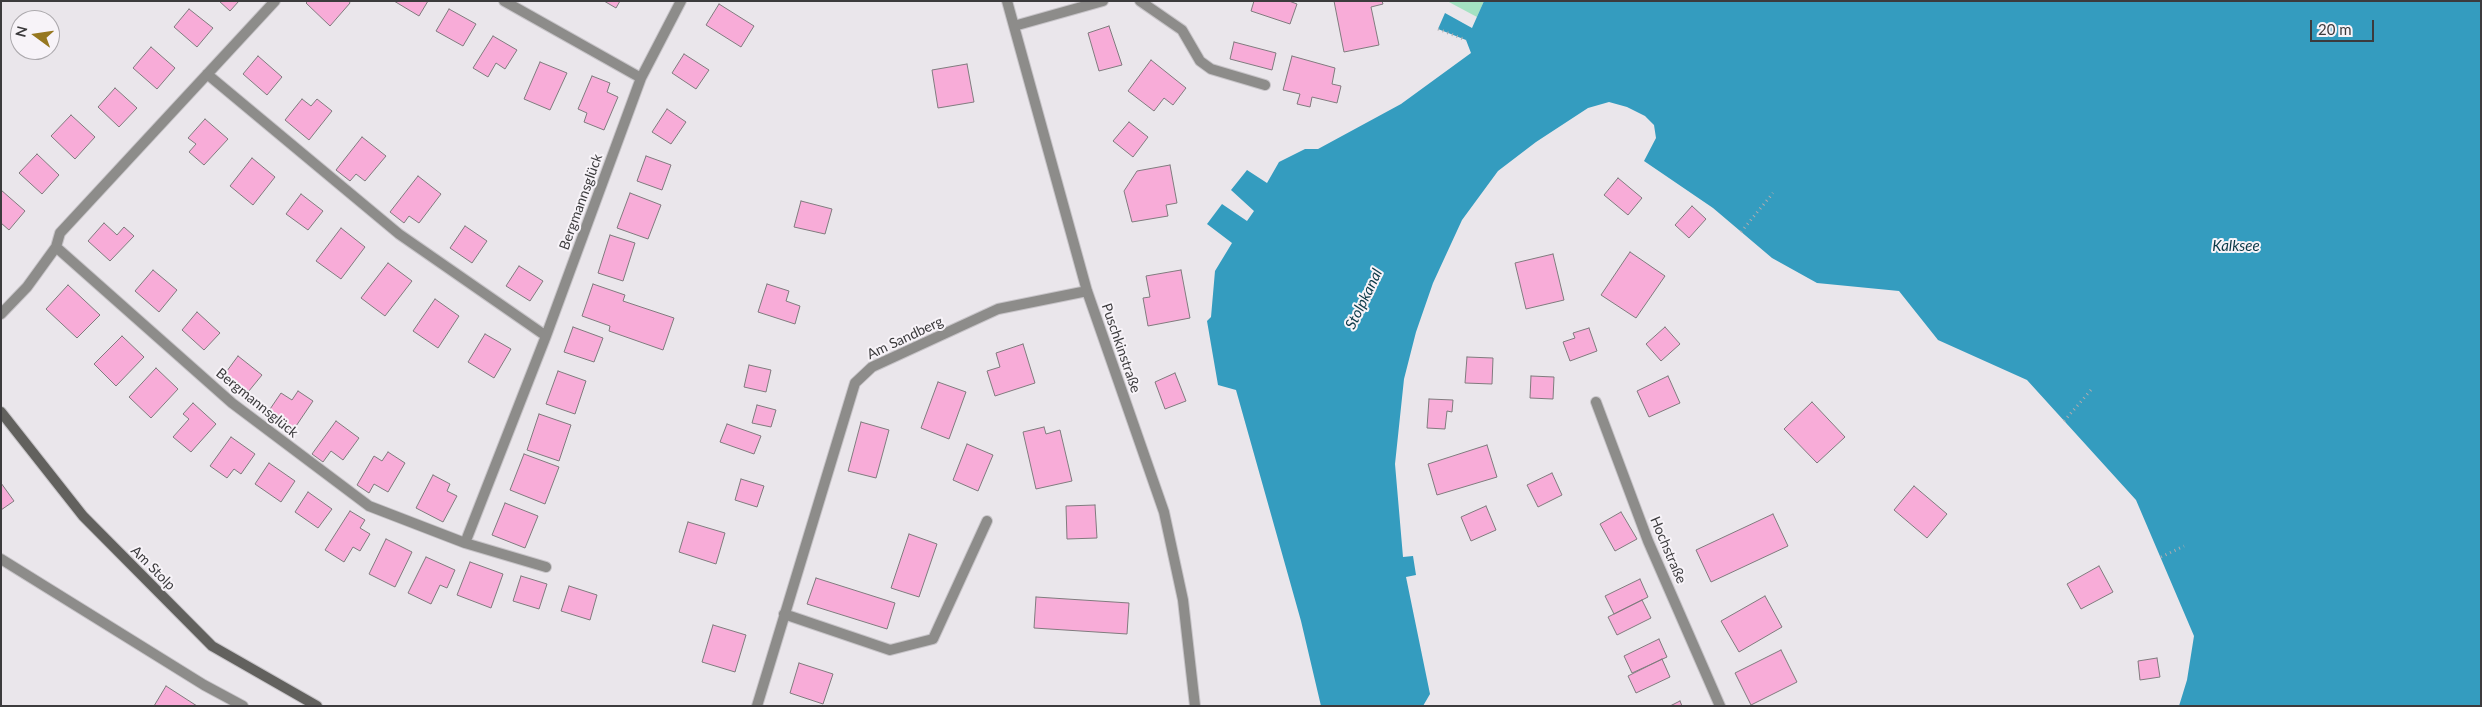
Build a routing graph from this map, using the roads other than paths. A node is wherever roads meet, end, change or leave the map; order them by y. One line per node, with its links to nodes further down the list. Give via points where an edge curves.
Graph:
1 (275, 1): 8 (street)
2 (504, 1): 9 (street)
3 (681, 1): 9 (street, Bergmannsglück)
4 (1007, 1): 7 (street, Puschkinstraße)
5 (1103, 1): 7 (street)
6 (1140, 1): 10 (street, via 1182,30 1200,61 1211,69)
7 (1014, 26): 12 (street, Puschkinstraße)
8 (208, 74): 11 (street, via 60,233); 14 (street, via 399,234)
9 (641, 78): 14 (street, Bergmannsglück)
10 (1265, 86)
11 (56, 246): 13 (street, via 27,287); 18 (street, Bergmannsglück, via 232,403 368,506)
12 (1087, 291): 21 (street, Am Sandberg, via 998,309 872,367 855,383); 25 (street, Puschkinstraße, via 1164,512 1183,600)
13 (1, 314)
14 (546, 336): 18 (street, Bergmannsglück)
15 (1596, 402): 26 (street, Hochstraße, via 1648,541)
16 (1, 412): 23 (main road, Am Stolp, via 83,516 212,646)
17 (987, 521): 21 (street, via 933,639 890,650)
18 (465, 543): 20 (street, Bergmannsglück)
19 (1, 559): 22 (street)
20 (546, 567)
21 (784, 614): 24 (street, Am Sandberg)
22 (243, 706)
23 (317, 706)
24 (757, 706)
25 (1195, 706)
26 (1720, 706)

